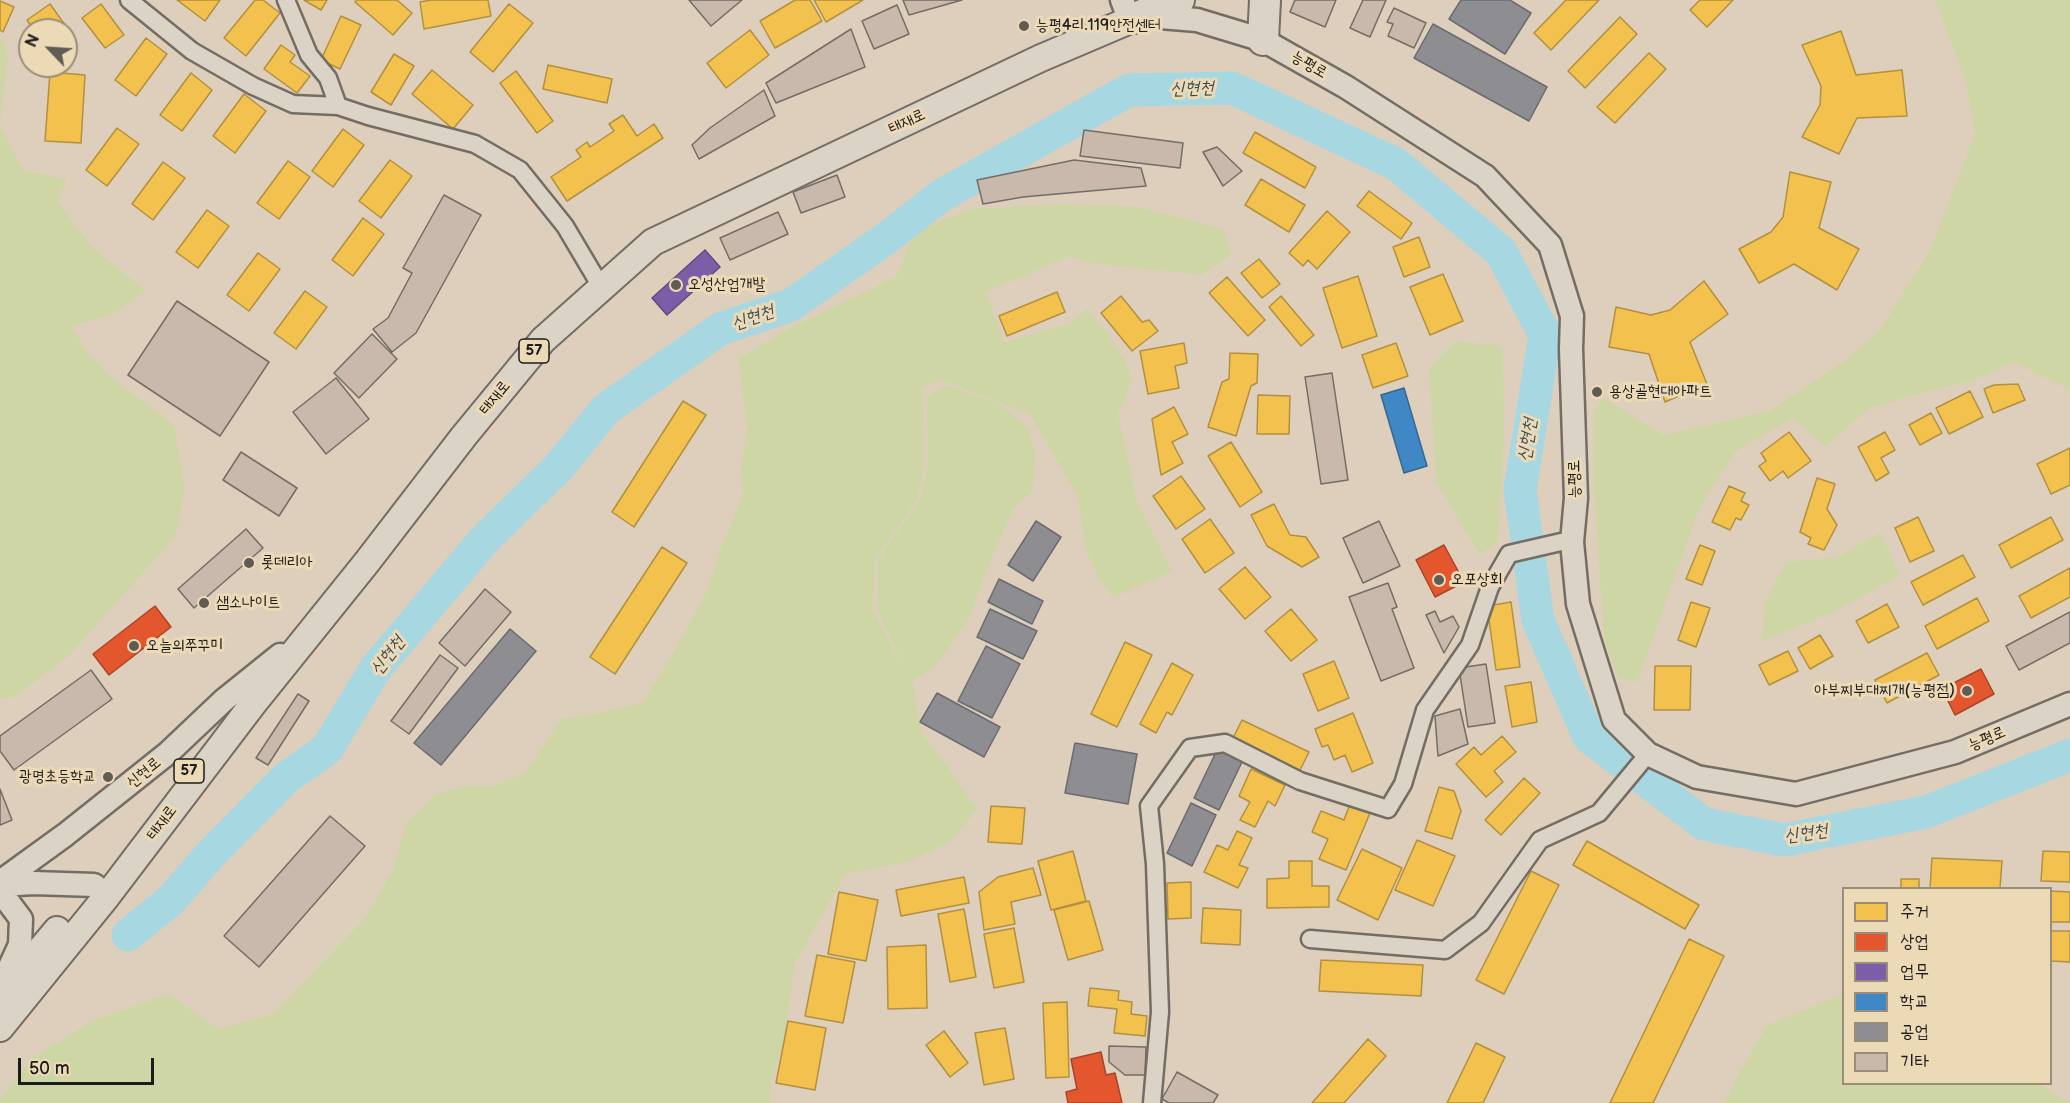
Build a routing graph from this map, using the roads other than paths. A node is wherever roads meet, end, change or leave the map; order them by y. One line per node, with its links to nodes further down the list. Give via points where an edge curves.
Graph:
1 (129, 0): 7 (street, via 192,51 253,86 293,104)
2 (286, 0): 7 (street, via 309,55 328,78)
3 (1179, 0): 5 (highway, 태재로 / 57)
4 (1265, 0): 6 (highway)
5 (1131, 7): 6 (main road, 능평로, via 1160,17 1197,20); 8 (main road, 태재로 / 57, via 1034,42 648,235); 15 (main road, 태재로 / 57, via 1041,58 653,242 543,339)
6 (1263, 40): 9 (main road, 능평로, via 1346,87 1485,177 1550,246 1572,316 1576,498)
7 (338, 106): 8 (street, via 475,144 520,170 565,226)
8 (597, 280): 10 (main road, 태재로 / 57, via 537,333)
9 (1567, 542): 12 (main road, 능평로, via 1578,604 1614,720); 20 (street, via 1509,554 1490,587 1470,645 1425,710 1403,784 1388,809 1300,781 1225,742 1190,748 1149,806 1160,1012)
10 (280, 655): 13 (main road, 신현로, via 224,700 168,753); 15 (main road, 태재로 / 57, via 158,810)
11 (2070, 704): 12 (main road, 능평로, via 1955,752 1796,794 1697,777)
12 (1648, 755): 16 (street, via 1599,813 1540,840 1481,923 1445,950)
13 (0, 884): 15 (main road)
14 (0, 891): 17 (main road, via 21,919 20,945)
15 (100, 891): 18 (main road, 태재로 / 57); 19 (main road, 태재로 / 57)
16 (1310, 939)
17 (0, 988)
18 (0, 998)
19 (0, 1028)
20 (1152, 1103)

